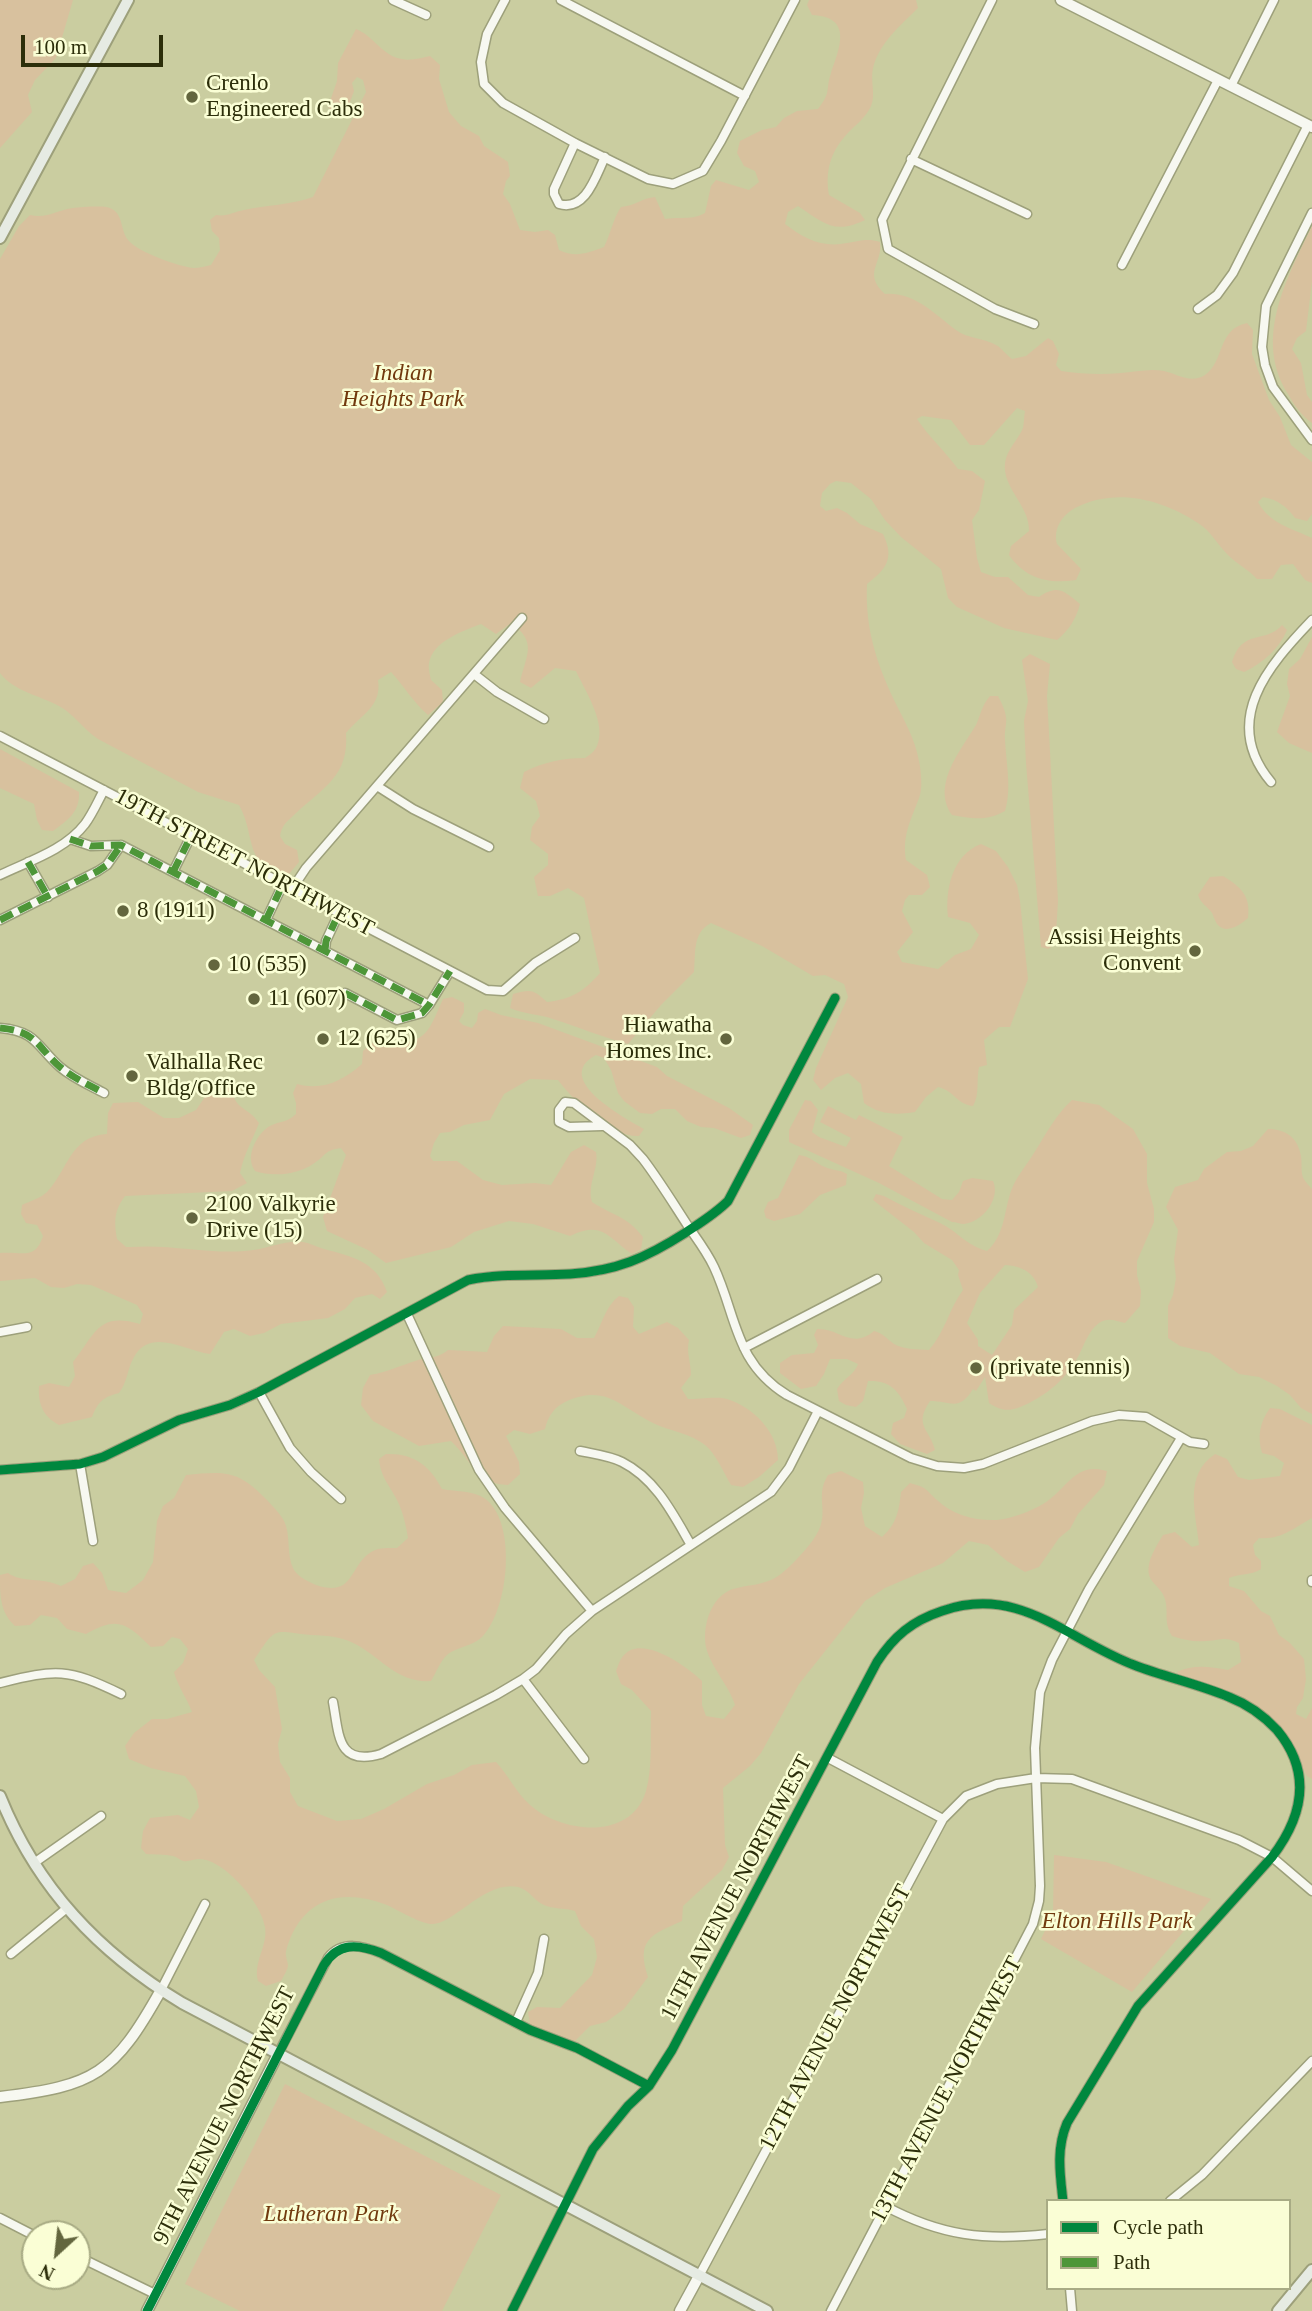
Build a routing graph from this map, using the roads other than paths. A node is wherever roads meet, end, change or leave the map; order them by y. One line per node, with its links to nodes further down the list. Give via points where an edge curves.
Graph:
1 (128, 0): 19 (main road)
2 (393, 0): 9 (street)
3 (505, 0): 14 (street, via 487,34 481,62 484,84 503,103)
4 (561, 0): 12 (street)
5 (794, 0): 12 (street)
6 (992, 0): 16 (street)
7 (1061, 0): 10 (street)
8 (1274, 0): 11 (street)
9 (426, 15)
10 (1218, 80): 11 (street); 20 (street)
11 (1231, 86): 13 (street)
12 (745, 96): 15 (street, via 702,171 673,184 648,179)
13 (1310, 126): 21 (street, via 1233,273)
14 (575, 143): 15 (street); 15 (street, via 554,188 559,204 574,205 584,197)
15 (605, 157)
16 (911, 159): 18 (street); 22 (street, via 881,220 888,249 995,309)
17 (1312, 213): 23 (street, via 1266,306 1262,338 1273,387)
18 (1027, 214)
19 (0, 238)
20 (1122, 265)
21 (1198, 310)
22 (1034, 324)
23 (1312, 440)
24 (522, 618): 26 (street)
25 (1312, 620): 29 (street, via 1281,653 1254,697 1250,748)
26 (474, 674): 27 (street); 30 (street)
27 (544, 719)
28 (0, 736): 31 (street, 19TH STREET NORTHWEST)
29 (1271, 782)
30 (377, 786): 35 (street); 40 (street)
31 (104, 790): 32 (street, 19TH STREET NORTHWEST); 33 (street)
32 (191, 836): 37 (street); 39 (street, 19TH STREET NORTHWEST)
33 (70, 839): 34 (street, via 91,846); 36 (street)
34 (121, 845): 37 (street); 41 (street, via 107,865)
35 (489, 847)
36 (28, 862): 38 (street); 41 (street)
37 (173, 872): 44 (street)
38 (0, 875)
39 (283, 884): 40 (street, 19TH STREET NORTHWEST); 44 (street)
40 (292, 889): 42 (street, 19TH STREET NORTHWEST)
41 (48, 897): 43 (street)
42 (339, 913): 46 (street); 47 (street, 19TH STREET NORTHWEST)
43 (0, 920)
44 (266, 920): 46 (street)
45 (575, 938): 47 (street, 19TH STREET NORTHWEST, via 535,963 503,991 487,990)
46 (325, 950): 50 (street)
47 (450, 971): 50 (street)
48 (345, 993): 50 (street, via 397,1020 422,1013)
49 (835, 998): 54 (street, via 733,1193 721,1208)
50 (429, 1005)
51 (0, 1028): 52 (street, via 30,1037 71,1075)
52 (104, 1093)
53 (602, 1126): 53 (street, via 574,1103 565,1102 559,1110 559,1122 569,1127); 54 (street, via 635,1150)
54 (690, 1230): 56 (street, via 629,1263 586,1272 468,1280); 59 (street, via 715,1268)
55 (877, 1279): 59 (street)
56 (407, 1314): 60 (street); 70 (street, via 479,1469 505,1508)
57 (27, 1327): 58 (street)
58 (0, 1332)
59 (744, 1348): 61 (street, via 769,1382)
60 (259, 1392): 65 (street, via 187,1417); 67 (street, via 290,1448)
61 (818, 1411): 62 (street, via 925,1464 950,1468 983,1464 1092,1421 1119,1415 1146,1418); 69 (street, via 777,1486)
62 (1181, 1438): 63 (street); 71 (street, 13TH AVENUE NORTHWEST)
63 (1204, 1444)
64 (580, 1451): 69 (street, via 615,1459 639,1473 659,1492)
65 (80, 1464): 66 (street); 68 (street)
66 (0, 1470)
67 (341, 1499)
68 (93, 1541)
69 (691, 1545): 70 (street)
70 (592, 1611): 72 (street)
71 (1066, 1632): 76 (street, 11TH AVENUE NORTHWEST, via 1028,1611 998,1603 956,1607 912,1623 877,1662); 78 (street, 13TH AVENUE NORTHWEST, via 1040,1692 1035,1724); 82 (street, 11TH AVENUE NORTHWEST, via 1127,1662 1230,1697 1282,1735 1298,1759 1303,1789 1294,1825)
72 (523, 1679): 75 (street, via 369,1757 358,1757 343,1747); 77 (street)
73 (0, 1683): 74 (street, via 61,1672)
74 (121, 1694)
75 (333, 1702)
76 (828, 1758): 81 (street); 93 (street, 11TH AVENUE NORTHWEST, via 673,2050)
77 (584, 1759)
78 (1036, 1778): 81 (street, 12TH AVENUE NORTHWEST, via 981,1789 966,1796); 82 (street, 12TH AVENUE NORTHWEST, via 1086,1782); 98 (street, 13TH AVENUE NORTHWEST, via 1041,1886 1033,1924)
79 (1, 1803): 83 (main road)
80 (102, 1816): 83 (street)
81 (943, 1819): 104 (street, 12TH AVENUE NORTHWEST)
82 (1272, 1857): 84 (street, 12TH AVENUE NORTHWEST); 95 (street, 11TH AVENUE NORTHWEST, via 1134,2013 1063,2132 1059,2154)
83 (34, 1863): 86 (main road)
84 (1312, 1891)
85 (205, 1904): 89 (street)
86 (67, 1908): 88 (street); 89 (main road, via 100,1944)
87 (544, 1939): 90 (street, via 538,1973)
88 (11, 1954)
89 (160, 1990): 91 (main road); 94 (street, via 121,2052 98,2072 65,2087)
90 (516, 2022): 91 (street, 9TH AVENUE NORTHWEST, via 381,1953 363,1946 346,1947 328,1958); 93 (street)
91 (278, 2054): 97 (main road); 106 (street, 9TH AVENUE NORTHWEST)
92 (1312, 2061): 96 (street, via 1202,2175)
93 (649, 2086): 97 (street, 11TH AVENUE NORTHWEST, via 601,2138)
94 (0, 2096)
95 (1063, 2199)
96 (1172, 2199)
97 (565, 2203): 104 (main road); 108 (street, 11TH AVENUE NORTHWEST)
98 (885, 2206): 101 (street, via 921,2224 966,2235); 111 (street, 13TH AVENUE NORTHWEST)
99 (0, 2218): 100 (street)
100 (21, 2229)
101 (1046, 2234)
102 (91, 2263): 106 (street)
103 (1312, 2270): 113 (main road)
104 (699, 2276): 109 (street, 12TH AVENUE NORTHWEST); 110 (main road)
105 (1070, 2290): 112 (street)
106 (155, 2294): 107 (street, 9TH AVENUE NORTHWEST)
107 (147, 2311)
108 (512, 2311)
109 (680, 2311)
110 (767, 2311)
111 (831, 2311)
112 (1072, 2311)
113 (1278, 2311)

